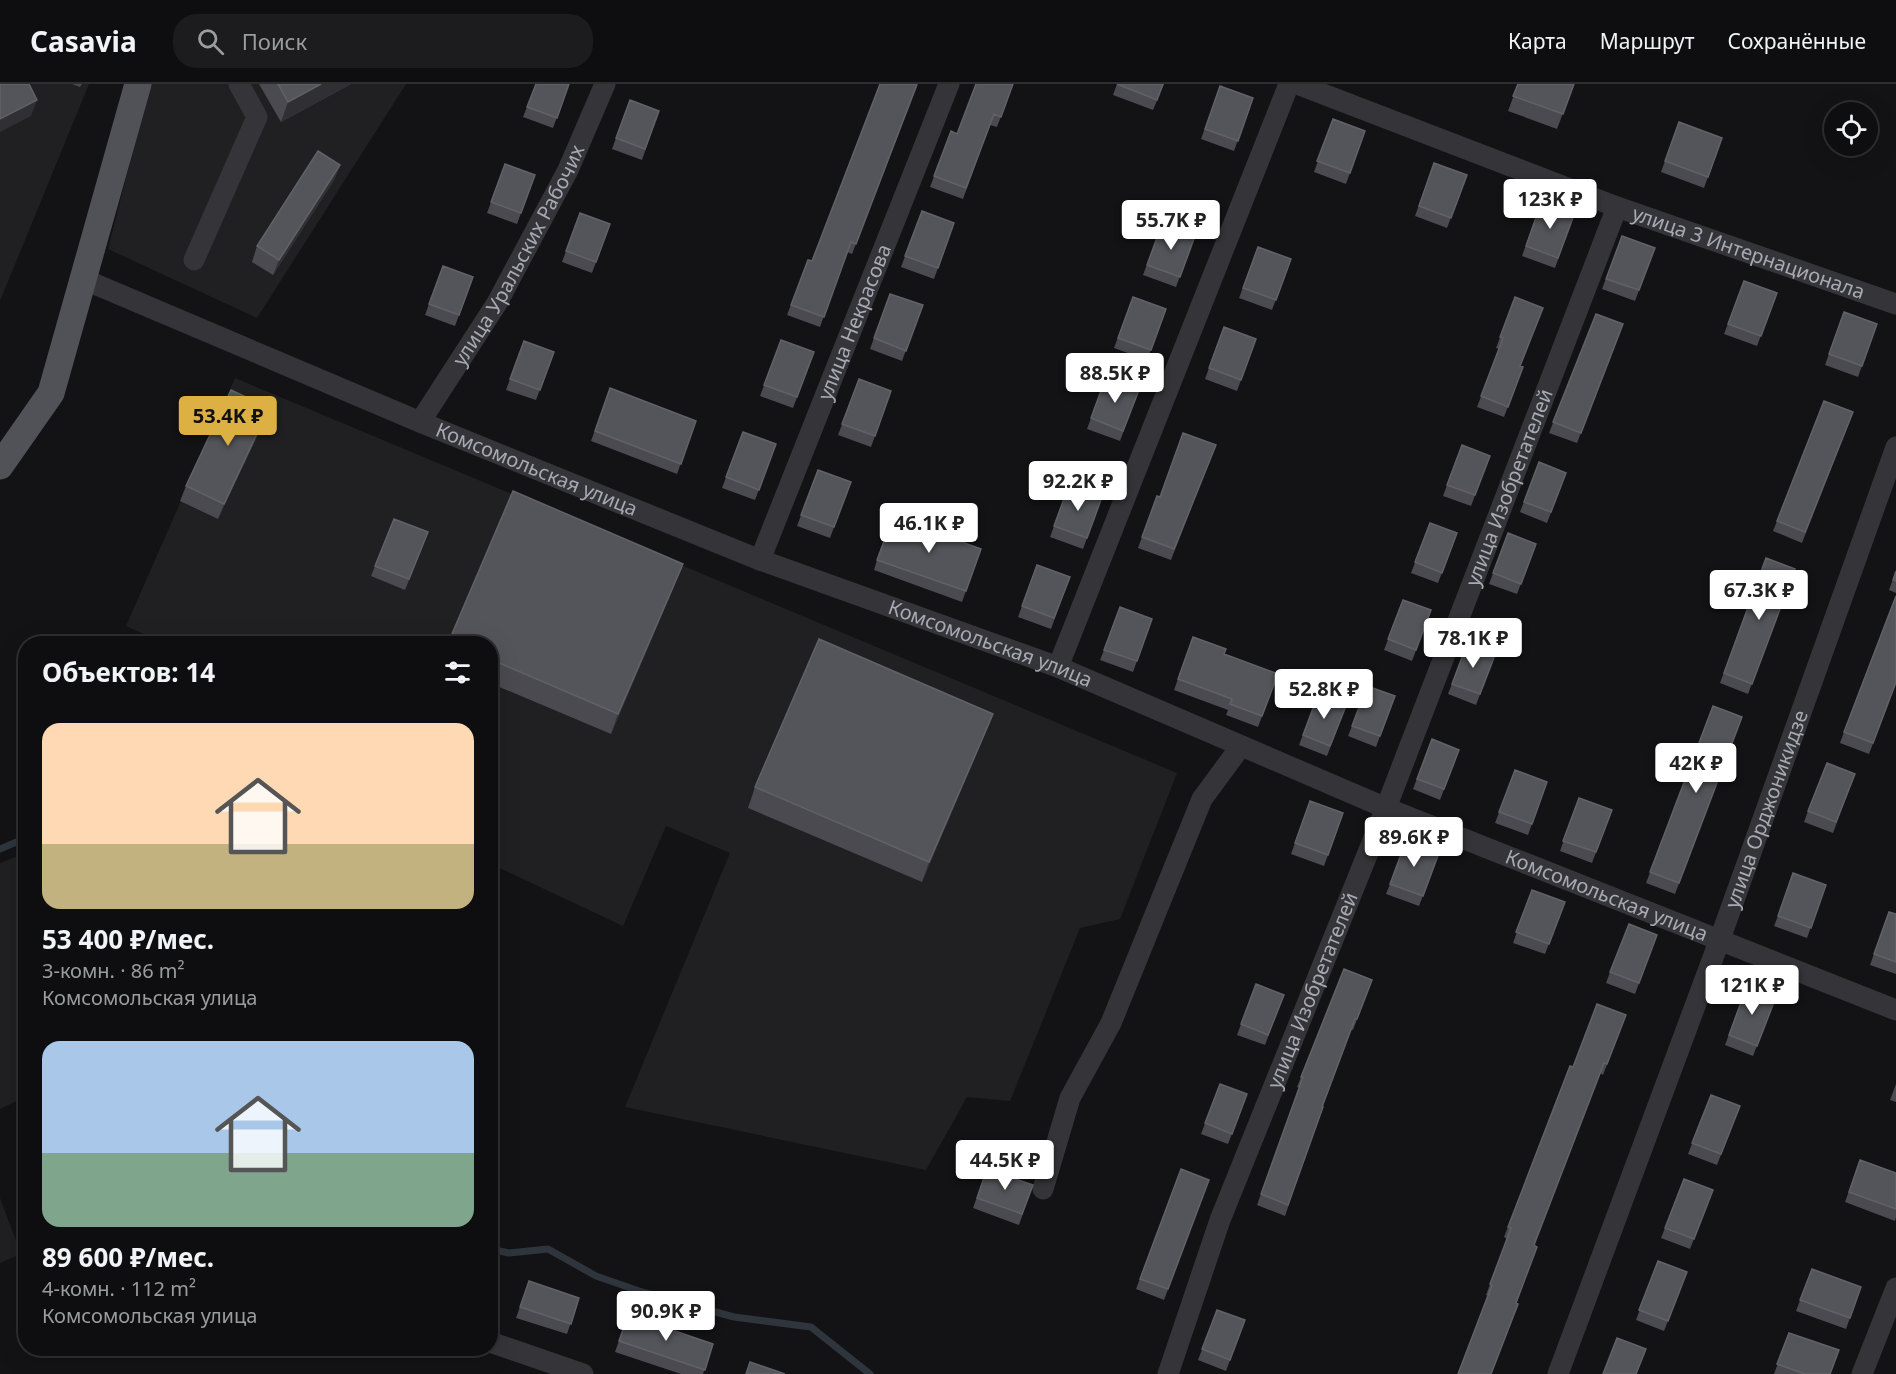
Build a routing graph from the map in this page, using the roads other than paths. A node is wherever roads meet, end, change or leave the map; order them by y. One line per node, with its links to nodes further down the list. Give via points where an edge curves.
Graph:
1 (138, 84): 9 (main road)
2 (239, 84): 8 (street, via 257,117)
3 (605, 84): 11 (street, улица Уральских Рабочих, via 568,171 497,303)
4 (949, 84): 14 (street, улица Некрасова)
5 (1289, 84): 15 (street)
6 (1296, 84): 7 (street, улица 3 Интернационала)
7 (1617, 207): 10 (street, улица 3 Интернационала); 17 (street, улица Изобретателей)
8 (194, 260)
9 (83, 279): 11 (street, Комсомольская улица); 13 (main road, via 51,393)
10 (1896, 304)
11 (420, 422): 14 (street, Комсомольская улица)
12 (1896, 447): 18 (street, улица Орджоникидзе)
13 (0, 466)
14 (760, 560): 15 (street, Комсомольская улица)
15 (1058, 667): 16 (street, Комсомольская улица)
16 (1241, 746): 17 (street, Комсомольская улица); 20 (street, via 1202,799 1111,1023 1070,1098)
17 (1386, 808): 18 (street, Комсомольская улица); 24 (street, улица Изобретателей, via 1220,1220)
18 (1720, 939): 19 (street, Комсомольская улица); 25 (street, улица Орджоникидзе)
19 (1896, 1010)
20 (1043, 1189)
21 (1896, 1288): 26 (street)
22 (498, 1345): 23 (street)
23 (583, 1374)
24 (1168, 1374)
25 (1558, 1374)
26 (1862, 1374)

